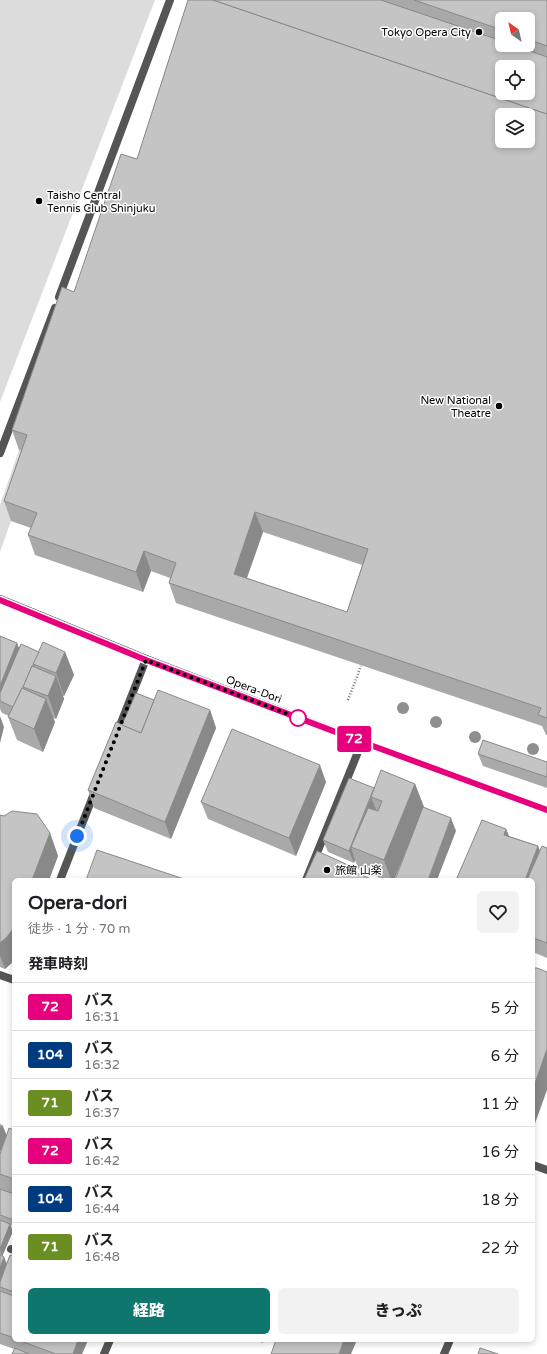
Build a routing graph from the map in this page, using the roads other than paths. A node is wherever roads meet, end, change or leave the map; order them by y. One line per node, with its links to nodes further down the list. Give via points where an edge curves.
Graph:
1 (170, 0): 2 (street)
2 (0, 453)
3 (0, 600): 4 (main road, Opera-Dori)
4 (146, 660): 5 (street); 6 (main road, Opera-Dori)
5 (115, 739)
6 (362, 742): 8 (main road, Opera-Dori); 10 (street)
7 (97, 784): 9 (street)
8 (547, 810)
9 (61, 878)
10 (307, 878)
11 (0, 975): 12 (street)
12 (12, 979)
13 (535, 1166): 14 (street)
14 (547, 1170)
15 (109, 1342): 17 (street)
16 (449, 1342): 18 (street)
17 (104, 1354)
18 (444, 1354)

